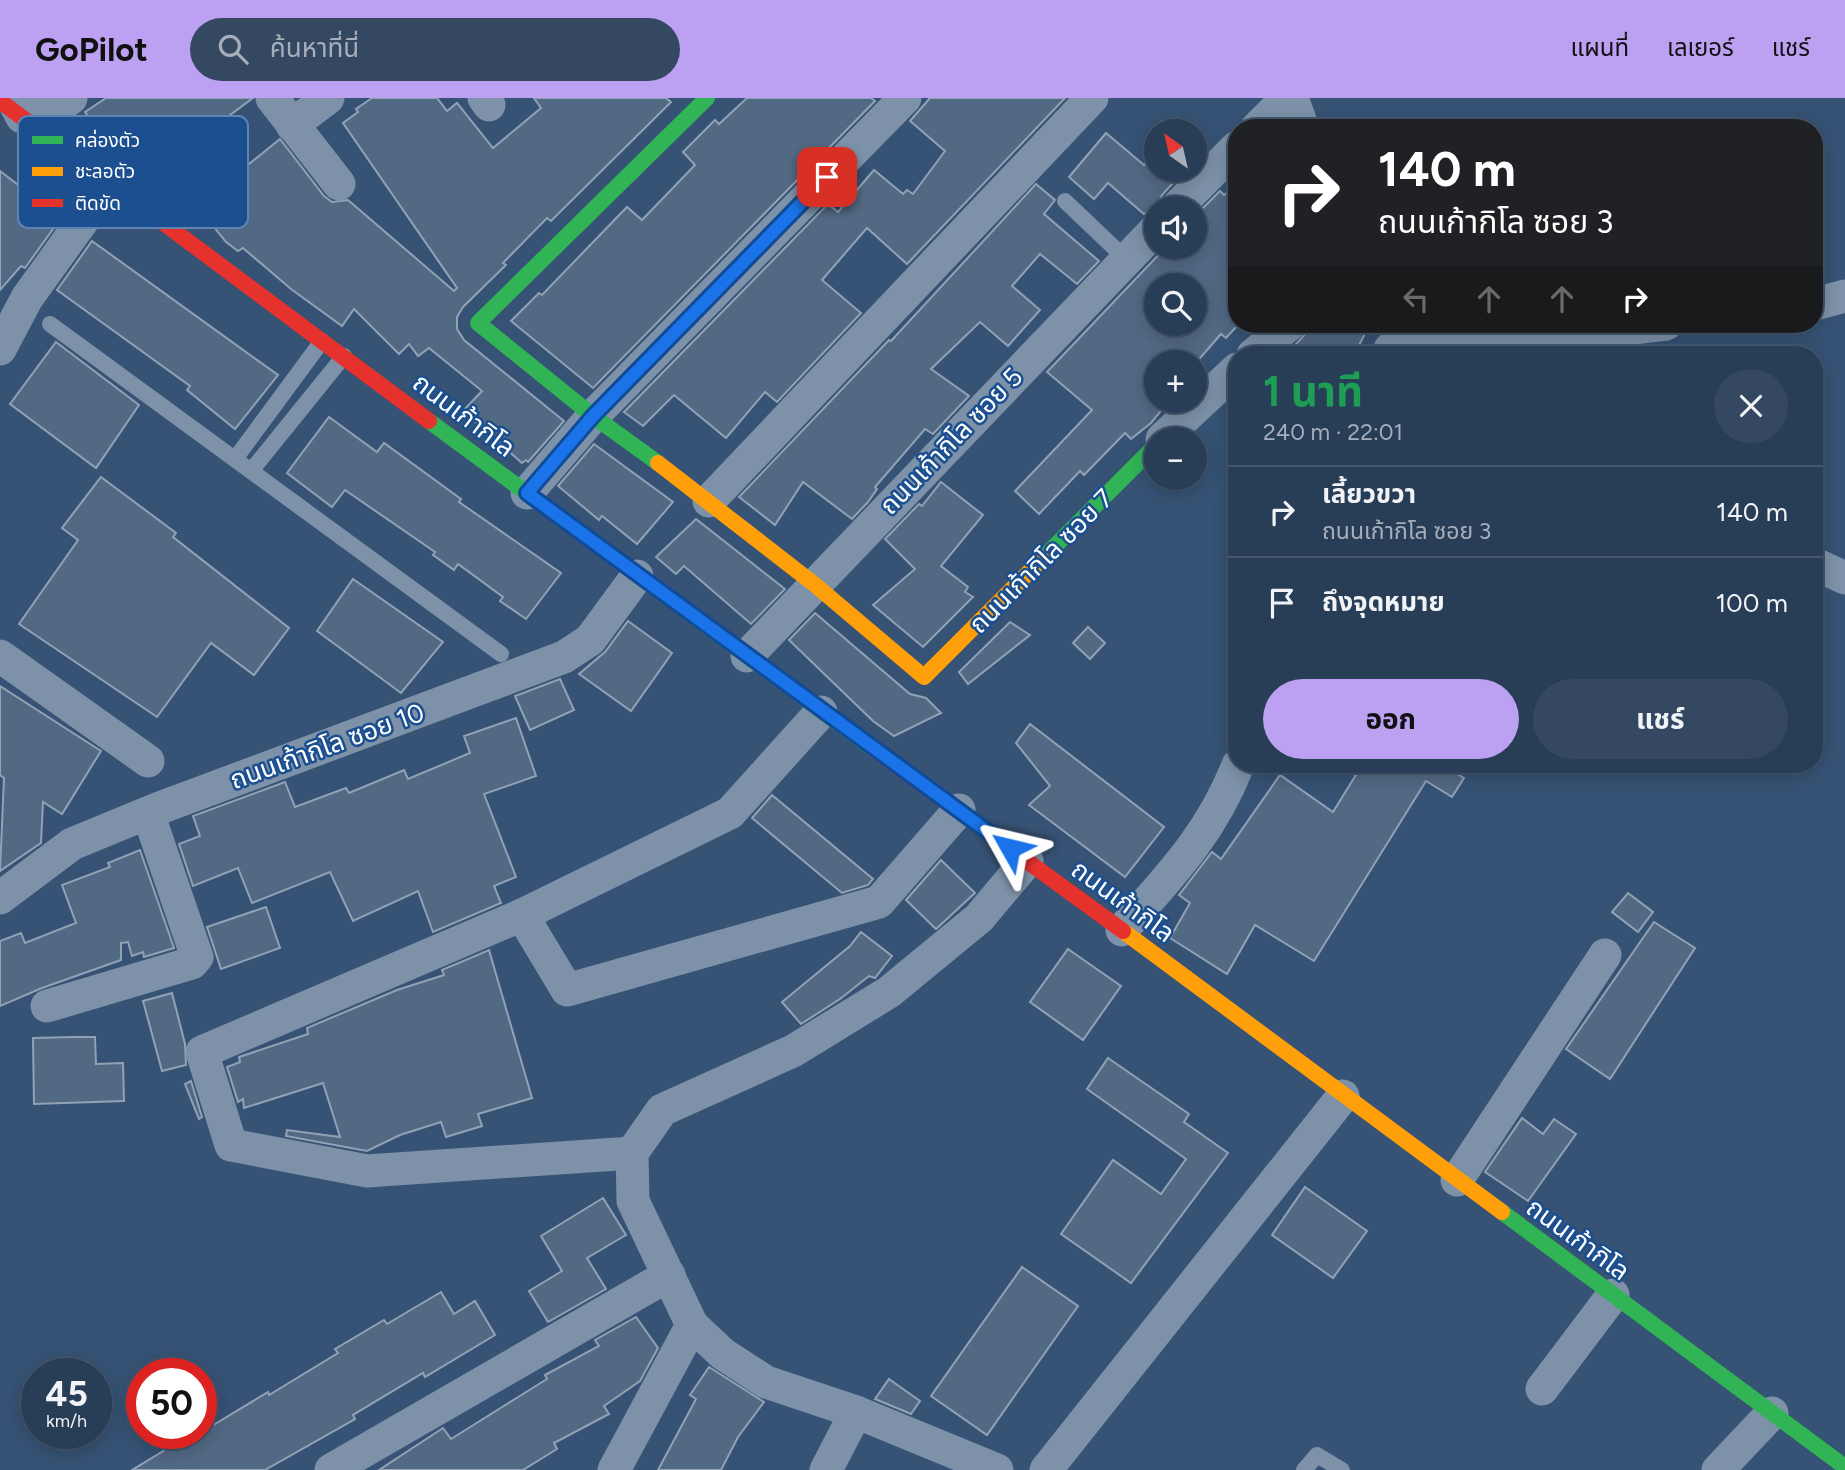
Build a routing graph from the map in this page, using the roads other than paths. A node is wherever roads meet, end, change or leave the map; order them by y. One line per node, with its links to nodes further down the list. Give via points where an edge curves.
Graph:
1 (71, 98): 8 (street)
2 (272, 98): 11 (street)
3 (328, 98): 11 (street)
4 (707, 98): 33 (main road, via 478,323)
5 (905, 98): 33 (street)
6 (1092, 98): 39 (street)
7 (1281, 100): 9 (street); 10 (street)
8 (22, 108)
9 (1265, 119)
10 (1296, 119)
11 (292, 125): 13 (street)
12 (1228, 156): 14 (street)
13 (339, 184)
14 (1188, 196)
15 (1065, 201): 19 (lane)
16 (77, 228): 30 (street, via 27,298)
17 (169, 228): 25 (main road, ถนนเก้ากิโล)
18 (1144, 241): 19 (street, ถนนเก้ากิโล ซอย 5)
19 (1126, 259): 43 (street, ถนนเก้ากิโล ซอย 5)
20 (1845, 296): 21 (street)
21 (1823, 302)
22 (50, 324): 36 (lane)
23 (1279, 333): 27 (street)
24 (1581, 333): 29 (street)
25 (322, 341): 31 (main road, ถนนเก้ากิโล); 36 (lane)
26 (1386, 343): 28 (street)
27 (1263, 346)
28 (1437, 346)
29 (1555, 346)
30 (0, 349)
31 (344, 356): 37 (lane); 38 (main road, ถนนเก้ากิโล)
32 (1228, 377): 34 (street)
33 (593, 416): 38 (street); 39 (main road)
34 (1175, 427)
35 (1144, 457): 43 (main road, ถนนเก้ากิโล ซอย 7, via 924,677)
36 (234, 459): 37 (lane)
37 (251, 471): 44 (lane)
38 (527, 493): 41 (main road, ถนนเก้ากิโล)
39 (709, 501): 43 (main road)
40 (1823, 568): 42 (street)
41 (638, 576): 46 (main road, ถนนเก้ากิโล); 51 (street, ถนนเก้ากิโล ซอย 10, via 590,640 564,657)
42 (1845, 578)
43 (814, 584): 46 (street, ถนนเก้ากิโล ซอย 5)
44 (502, 654)
45 (0, 656): 48 (street)
46 (747, 656): 47 (main road, ถนนเก้ากิโล)
47 (821, 712): 50 (main road, ถนนเก้ากิโล); 54 (street, via 730,813)
48 (148, 761)
49 (1235, 773): 55 (street, via 1191,853)
50 (959, 810): 52 (main road, ถนนเก้ากิโล); 54 (street, via 879,902 567,990)
51 (148, 813): 53 (street, ถนนเก้ากิโล ซอย 10, via 72,844); 57 (street, via 198,954 196,960)
52 (1027, 861): 55 (main road, ถนนเก้ากิโล); 59 (street, via 979,918 889,992 793,1051 662,1110)
53 (0, 898)
54 (523, 915): 59 (street, via 202,1052 231,1146 367,1171)
55 (1122, 930): 58 (main road, ถนนเก้ากิโล)
56 (1605, 955): 60 (street)
57 (47, 1006)
58 (1343, 1096): 60 (main road, ถนนเก้ากิโล); 72 (street)
59 (632, 1153): 61 (street, via 633,1201)
60 (1457, 1180): 62 (main road, ถนนเก้ากิโล)
61 (669, 1275): 63 (street); 68 (street)
62 (1613, 1295): 64 (street); 66 (main road, ถนนเก้ากิโล)
63 (692, 1325): 65 (street, via 723,1354 766,1382); 69 (street)
64 (1542, 1389)
65 (856, 1412): 70 (street); 71 (street)
66 (1772, 1413): 67 (main road, ถนนเก้ากิโล); 75 (street)
67 (1845, 1467)
68 (331, 1470)
69 (614, 1470)
70 (826, 1470)
71 (997, 1470)
72 (1046, 1470)
73 (1304, 1470): 74 (lane, via 1317,1455)
74 (1342, 1470)
75 (1718, 1470)

